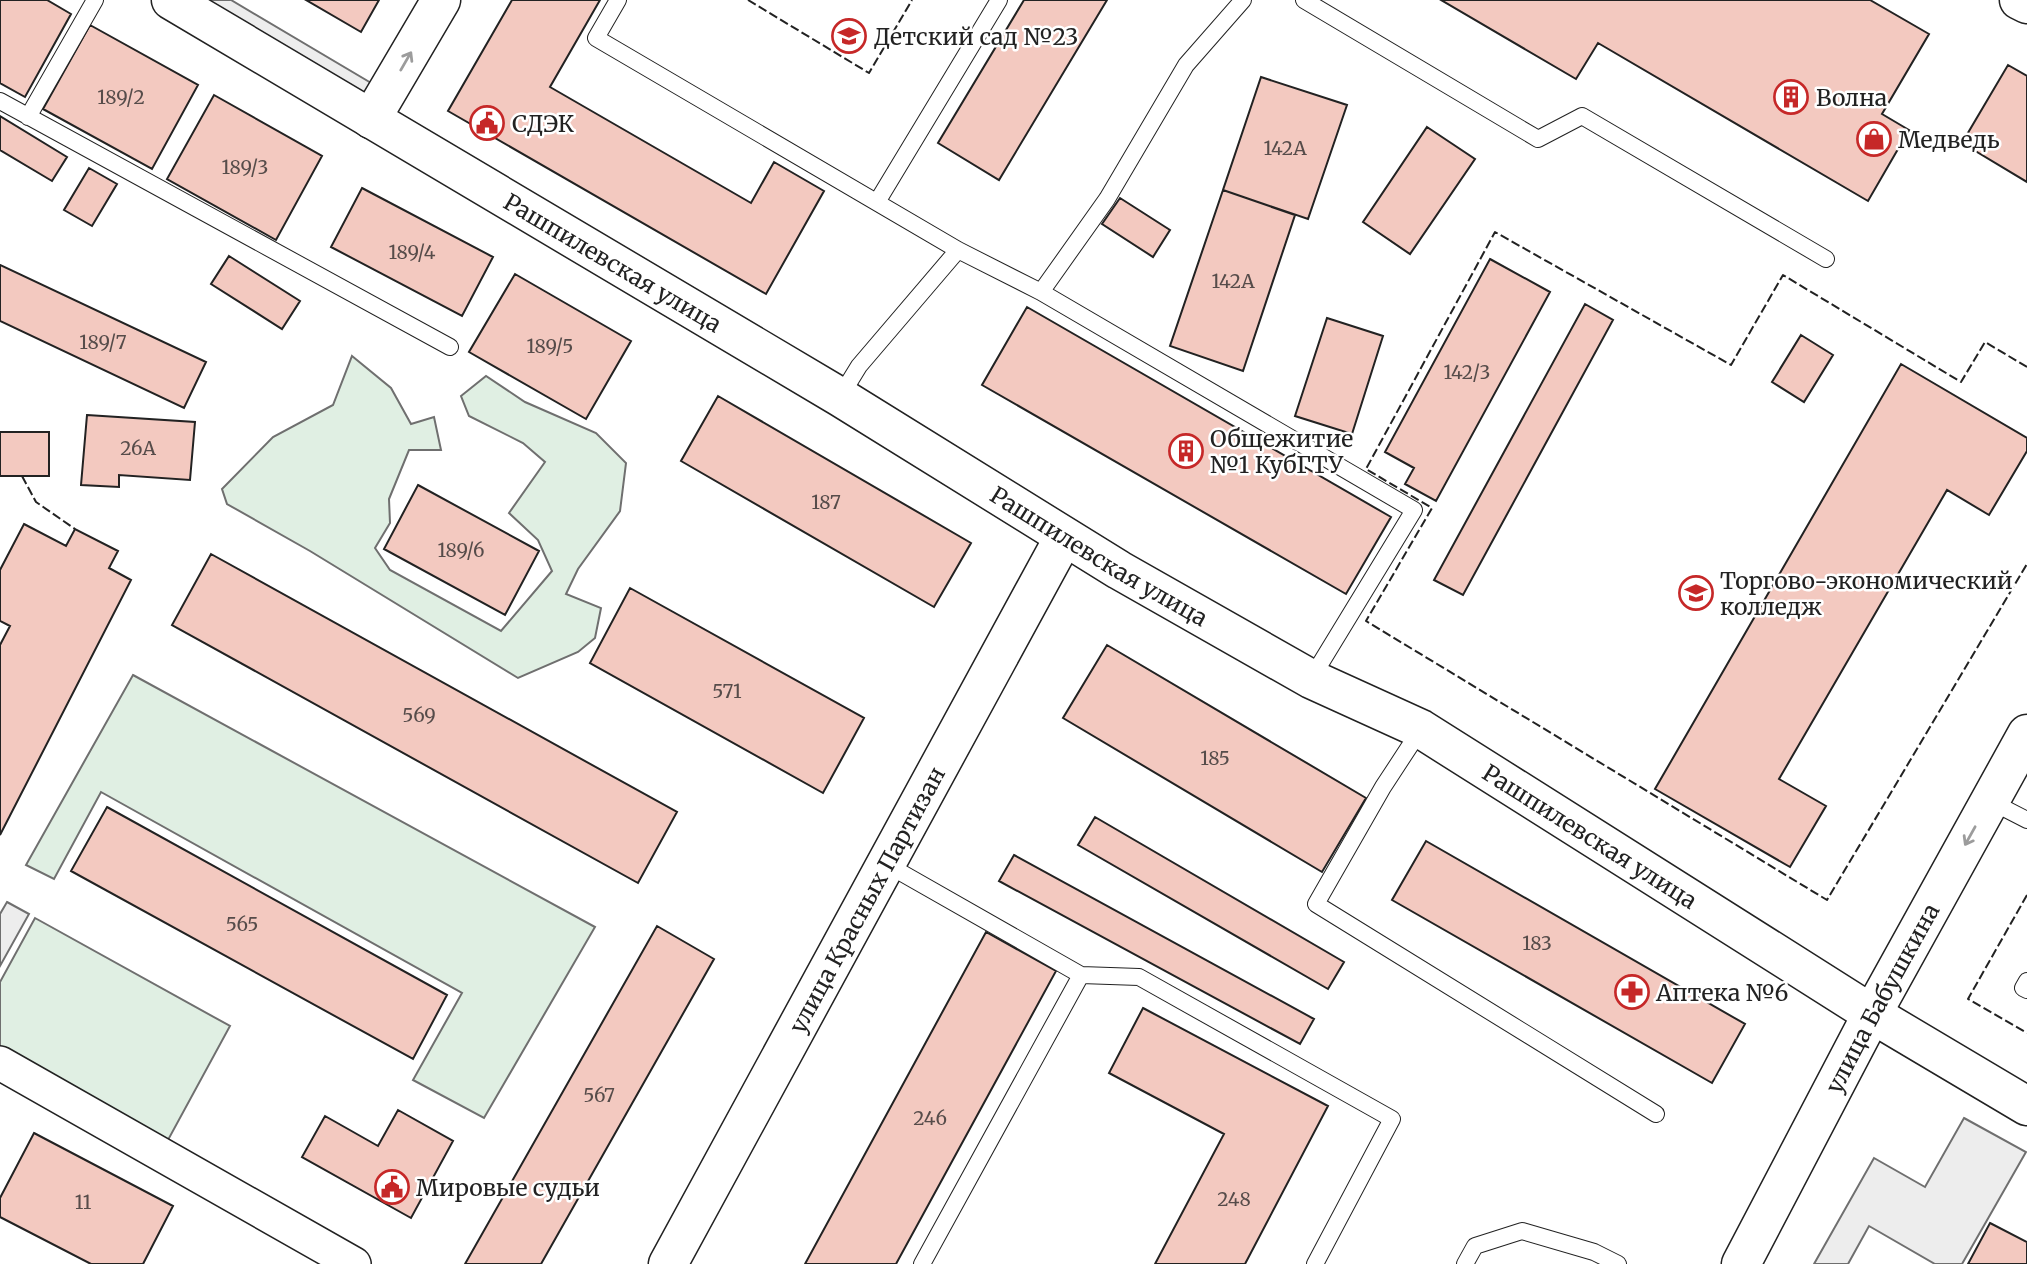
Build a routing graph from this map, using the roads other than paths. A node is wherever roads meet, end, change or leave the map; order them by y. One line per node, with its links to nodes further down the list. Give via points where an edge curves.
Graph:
1 (95, 0): 11 (lane)
2 (171, 0): 12 (street, Рашпилевская улица)
3 (441, 0): 12 (street, one-way to 3)
4 (618, 0): 13 (lane, via 596,38)
5 (999, 0): 13 (lane)
6 (1243, 0): 16 (lane, via 1186,65 1107,199)
7 (1304, 0): 15 (lane, via 1538,139 1582,116)
8 (2020, 0): 9 (street)
9 (2027, 4)
10 (0, 101): 11 (lane)
11 (29, 117): 17 (lane)
12 (371, 119): 18 (street, Рашпилевская улица)
13 (877, 202): 14 (lane)
14 (958, 250): 16 (lane); 18 (lane, via 859,366)
15 (1826, 259)
16 (1041, 292): 20 (lane, via 1414,510)
17 (450, 347)
18 (840, 397): 19 (street, Рашпилевская улица)
19 (1064, 537): 20 (street, Рашпилевская улица); 25 (street, улица Красных Партизан)
20 (1311, 679): 21 (street, Рашпилевская улица)
21 (1421, 729): 29 (street, Рашпилевская улица); 32 (lane, via 1316,904)
22 (2027, 734): 23 (street, улица Бабушкина)
23 (1990, 801): 24 (lane); 29 (street, улица Бабушкина, one-way to 29)
24 (2027, 820)
25 (886, 864): 26 (lane); 34 (street, улица Красных Партизан)
26 (1081, 975): 35 (lane); 36 (lane, via 1139,977 1392,1119)
27 (2027, 981): 28 (lane, via 2023,988)
28 (2027, 990)
29 (1872, 1014): 31 (street, Рашпилевская улица); 39 (street, улица Бабушкина)
30 (0, 1063): 33 (street)
31 (2027, 1106)
32 (1656, 1114)
33 (354, 1264)
34 (668, 1264)
35 (922, 1264)
36 (1315, 1264)
37 (1465, 1264): 38 (lane, via 1475,1247 1522,1231 1594,1252)
38 (1618, 1264)
39 (1741, 1264)

